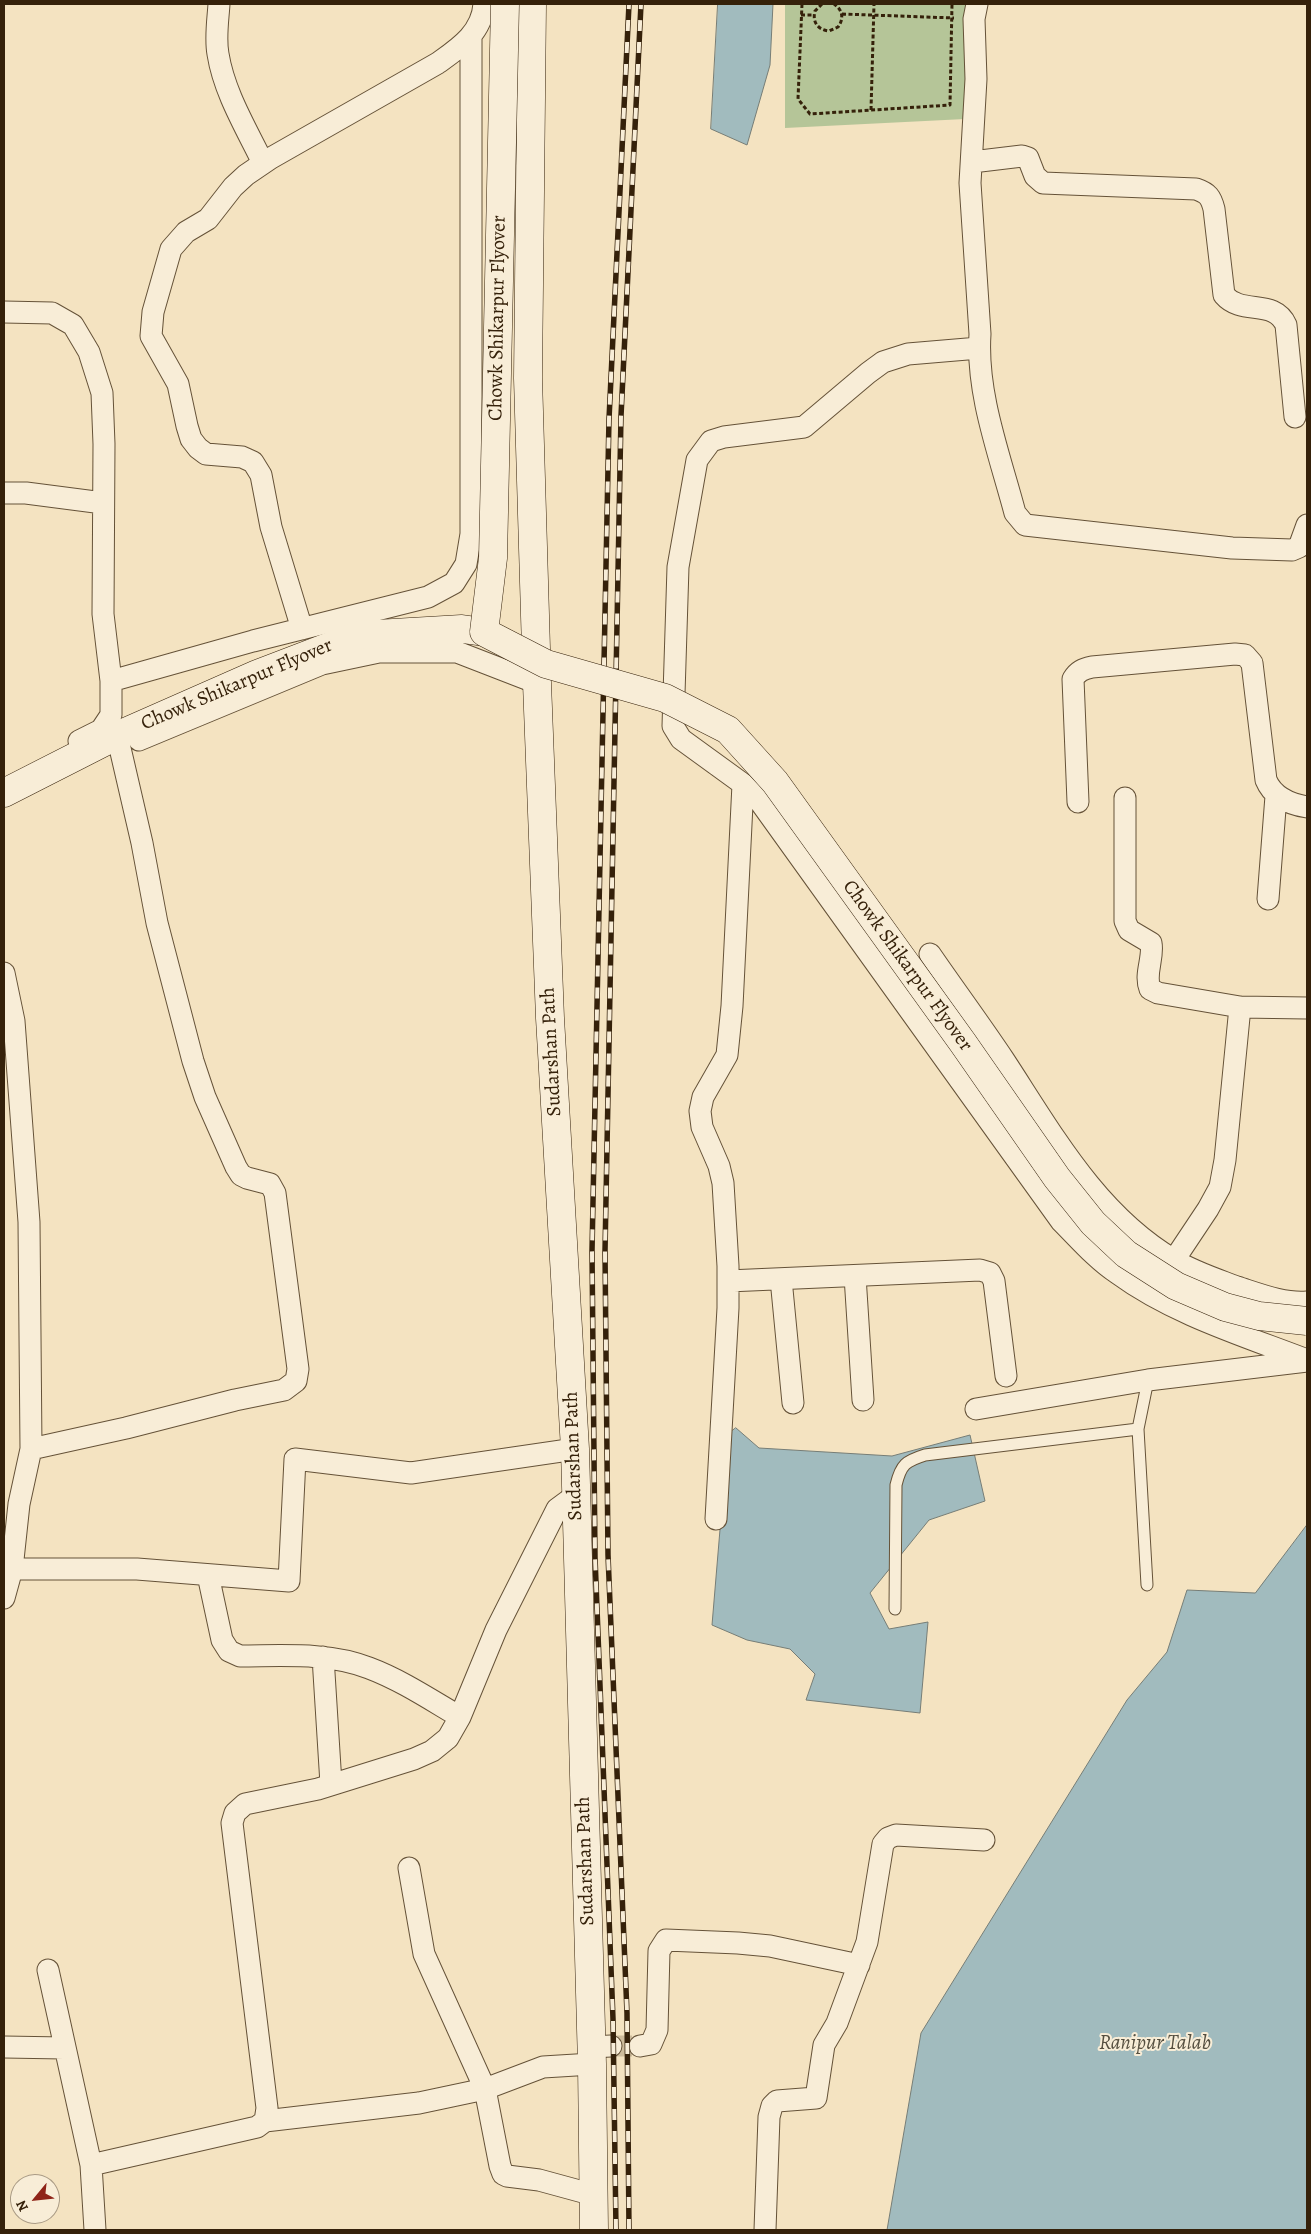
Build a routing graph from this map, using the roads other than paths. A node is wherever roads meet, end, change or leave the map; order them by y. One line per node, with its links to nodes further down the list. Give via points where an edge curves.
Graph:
1 (218, 4): 8 (street, via 218,52 223,75)
2 (484, 4): 6 (street, via 481,21)
3 (505, 4): 16 (main road, Chowk Shikarpur Flyover, bridge, via 493,558)
4 (532, 4): 18 (main road, Sudarshan Path, via 528,378)
5 (977, 4): 7 (street, via 974,19 976,78)
6 (471, 36): 8 (street, via 438,63); 15 (street, via 471,534 466,564 454,583 428,596)
7 (972, 162): 10 (street, via 970,184); 11 (street, via 1022,156 1028,158 1035,176 1043,182 1205,192 1214,209 1224,295 1234,304 1276,311 1286,325)
8 (263, 163): 15 (street, via 234,187 208,219 186,232 171,249 153,312 151,336 178,384 191,439 198,448 206,454 242,457 253,462 260,475 271,527)
9 (4, 312): 13 (street, via 52,313 65,319 73,325 89,352 102,393)
10 (979, 348): 14 (street, via 985,400 1015,513 1025,525 1232,548 1292,550 1299,547); 21 (street, via 908,354 884,362 804,428 710,441 697,460 678,566 673,726 681,739)
11 (1295, 417)
12 (4, 493): 13 (street)
13 (104, 502): 17 (street, via 103,614)
14 (1307, 525)
15 (302, 629): 17 (street)
16 (484, 632): 22 (main road, Chowk Shikarpur Flyover, via 462,629 359,635 257,674 114,737); 39 (main road, Chowk Shikarpur Flyover, bridge, via 546,664 665,698 728,730 775,782 1056,1178 1093,1223 1126,1254 1176,1286 1224,1307 1258,1316)
17 (111, 681): 20 (street, via 111,716 101,730)
18 (537, 683): 19 (street, via 457,652 380,652 322,664); 48 (main road, Sudarshan Path, via 550,1008)
19 (120, 748): 26 (street); 47 (street, via 157,924 204,1097 241,1175 270,1184 275,1193 298,1369 296,1381 284,1390)
20 (4, 780)
21 (743, 784): 37 (street, via 727,1055 703,1097 700,1111 702,1127 723,1183); 40 (street, via 770,815 1061,1221 1116,1273 1154,1296 1202,1320)
22 (4, 793)
23 (1276, 796): 25 (street, via 1266,780 1252,663 1245,655 1235,654 1092,667 1076,674 1073,679); 27 (street); 28 (street)
24 (1125, 798): 32 (street, via 1125,921 1129,930 1151,943 1153,949 1147,982 1150,989)
25 (1078, 802)
26 (4, 807)
27 (1307, 807)
28 (1268, 899)
29 (930, 954): 34 (street, via 1065,1155 1103,1201 1135,1232)
30 (4, 973): 33 (street, via 14,1021)
31 (1306, 1004): 32 (street)
32 (1240, 1007): 34 (street, via 1220,1187)
33 (12, 1109): 47 (street, via 29,1222)
34 (1174, 1260): 38 (street, via 1206,1276 1254,1293)
35 (855, 1276): 36 (street); 41 (street, via 980,1270 990,1273 994,1281); 43 (street)
36 (781, 1279): 37 (street); 44 (street)
37 (728, 1281): 51 (street)
38 (1307, 1302)
39 (1307, 1321)
40 (1307, 1360): 42 (street)
41 (1006, 1376)
42 (1148, 1380): 45 (street); 46 (lane)
43 (863, 1400)
44 (793, 1403)
45 (976, 1409)
46 (1138, 1429): 54 (lane); 56 (lane, via 925,1455 910,1460 900,1469 896,1484)
47 (31, 1449): 50 (street)
48 (575, 1449): 49 (main road, Sudarshan Path); 53 (street, via 411,1473 295,1459 288,1581)
49 (576, 1495): 58 (street, via 556,1509 496,1630); 67 (main road, Sudarshan Path)
50 (12, 1505): 52 (street)
51 (716, 1519)
52 (12, 1569): 53 (street, via 137,1569); 55 (street)
53 (208, 1575): 57 (street, via 222,1640 229,1651 240,1656)
54 (1147, 1585)
55 (4, 1598)
56 (895, 1609)
57 (323, 1657): 58 (street, via 368,1667); 59 (street)
58 (460, 1717): 59 (street, via 448,1738 432,1751)
59 (331, 1784): 69 (street, via 245,1804 235,1812 232,1823 267,2108)
60 (984, 1840): 62 (street, via 896,1835 888,1838 883,1844 867,1942)
61 (409, 1868): 68 (street, via 424,1954)
62 (859, 1965): 64 (street, via 770,1946 666,1940 659,1950 657,2030 651,2044); 74 (street, via 837,2023 824,2045 816,2098 777,2101 768,2116)
63 (48, 1970): 66 (street)
64 (640, 2046)
65 (4, 2047): 66 (street)
66 (64, 2048): 70 (street)
67 (598, 2053): 68 (street, via 543,2067); 71 (main road, Sudarshan Path)
68 (486, 2089): 69 (street, via 419,2103); 71 (street, via 503,2174)
69 (265, 2122): 70 (street, via 257,2127)
70 (91, 2165): 72 (street)
71 (594, 2195): 73 (main road, Sudarshan Path)
72 (95, 2230)
73 (594, 2230)
74 (765, 2230)

